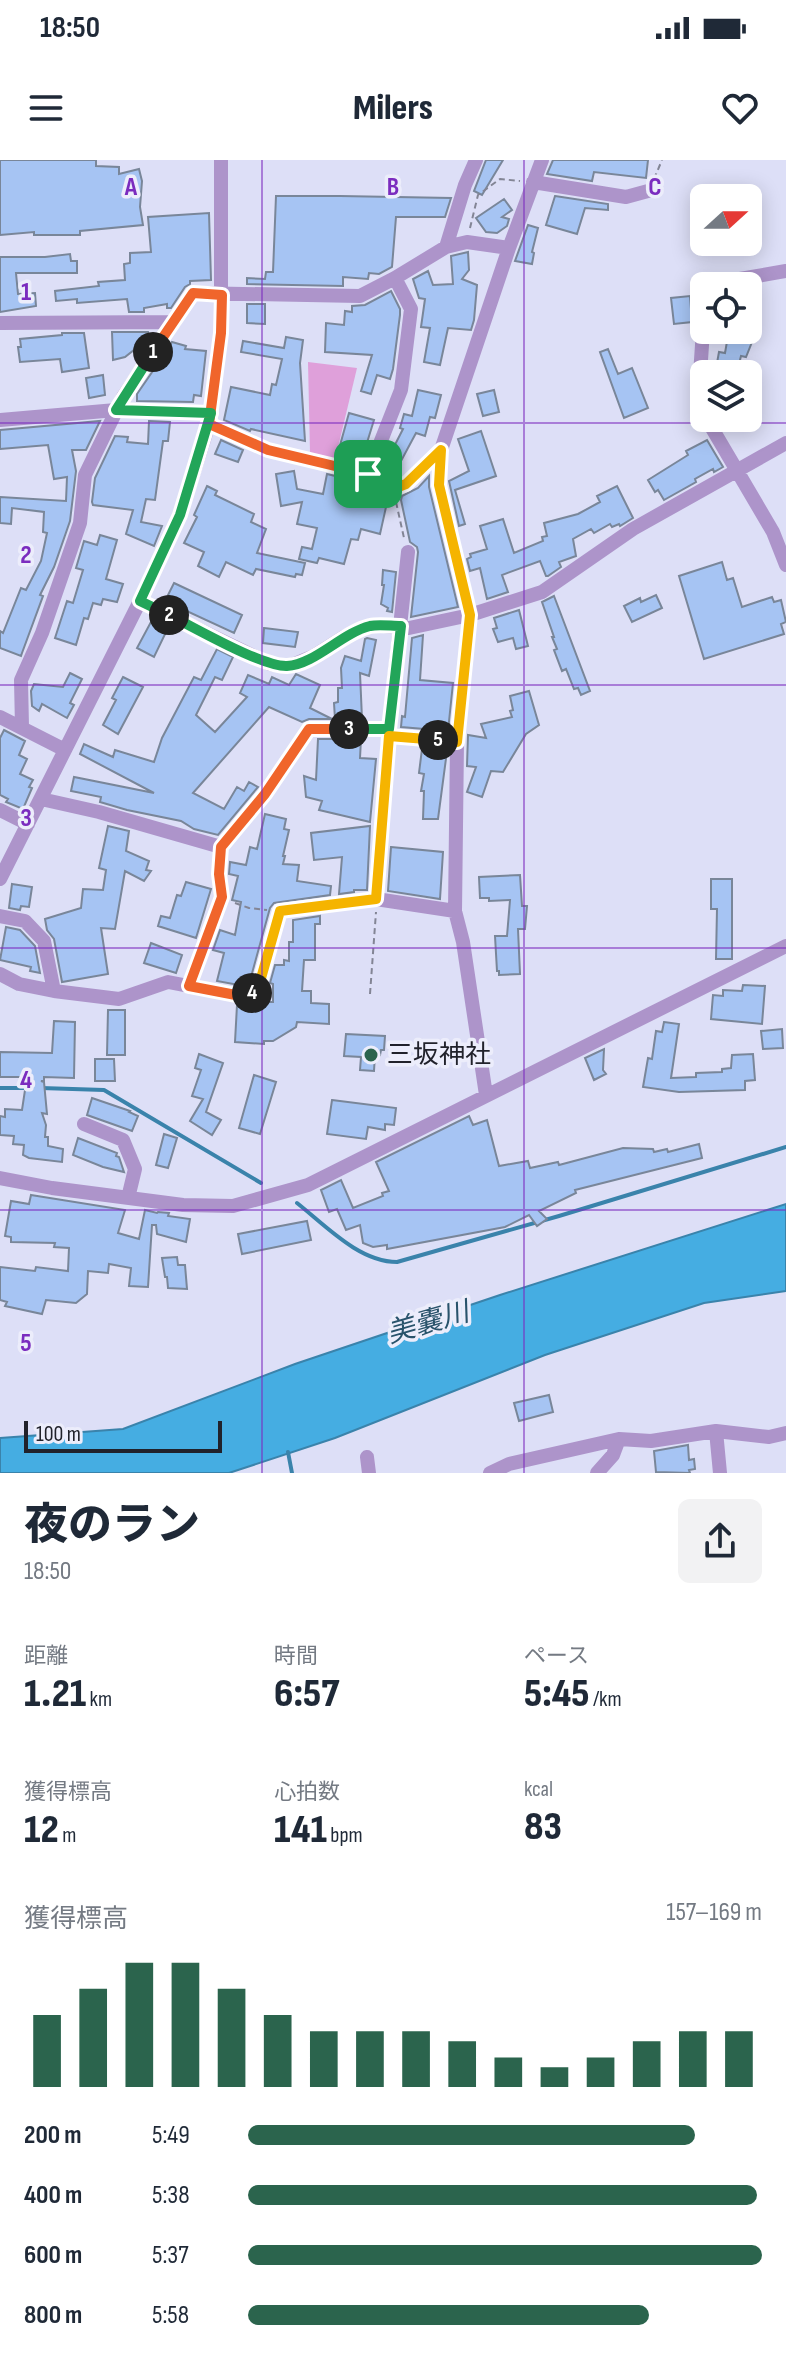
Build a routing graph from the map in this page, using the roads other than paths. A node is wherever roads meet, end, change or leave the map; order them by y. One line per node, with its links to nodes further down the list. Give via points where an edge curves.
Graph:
1 (221, 160): 11 (street)
2 (476, 160): 6 (street)
3 (542, 160): 4 (street)
4 (533, 182): 5 (street, via 626,197); 7 (street)
5 (648, 191)
6 (446, 247): 7 (street, via 467,242); 10 (street)
7 (509, 248): 19 (street)
8 (786, 271): 9 (street)
9 (762, 275)
10 (395, 278): 11 (street, via 360,296); 21 (street, via 411,309 401,390)
11 (222, 295): 12 (street, via 193,293); 15 (street)
12 (174, 322): 13 (street); 14 (street)
13 (0, 323)
14 (116, 410): 15 (street); 16 (street); 28 (street, via 85,475 80,523 21,680)
15 (210, 418): 21 (street, via 268,450); 24 (street, via 180,515)
16 (0, 420)
17 (714, 432): 20 (street)
18 (786, 443): 20 (street)
19 (441, 450): 21 (street, via 406,484 393,489); 25 (street, via 439,485)
20 (736, 469): 23 (street); 25 (street, via 633,529 542,592)
21 (368, 474)
22 (408, 552): 26 (street)
23 (786, 565)
24 (140, 601): 26 (street, via 270,664 290,666 372,625); 31 (street)
25 (470, 615): 26 (street); 30 (street)
26 (401, 626): 29 (street)
27 (0, 717): 28 (street)
28 (22, 727): 31 (street)
29 (389, 733): 30 (street); 35 (street, via 309,729); 37 (street)
30 (457, 742): 38 (street)
31 (65, 750): 32 (street)
32 (41, 799): 34 (street); 35 (street)
33 (0, 810): 34 (street)
34 (28, 824): 36 (street)
35 (221, 847): 42 (street, via 222,897)
36 (0, 879)
37 (376, 899): 38 (street); 42 (street, via 280,911 258,989 246,997)
38 (455, 911): 44 (street)
39 (0, 916): 43 (street, via 25,921 44,941)
40 (786, 946): 44 (street)
41 (0, 974): 43 (street)
42 (189, 986): 43 (street, via 168,982 119,999)
43 (54, 991)
44 (486, 1095): 47 (street, via 308,1185 233,1206)
45 (84, 1124): 47 (street, via 123,1140 135,1169)
46 (0, 1178): 47 (street)
47 (128, 1198)
48 (716, 1431): 49 (street, via 769,1437); 50 (street, via 651,1441); 55 (street)
49 (786, 1433)
50 (619, 1439): 53 (street); 54 (street)
51 (367, 1457): 52 (street)
52 (369, 1473)
53 (490, 1473)
54 (597, 1473)
55 (720, 1473)

